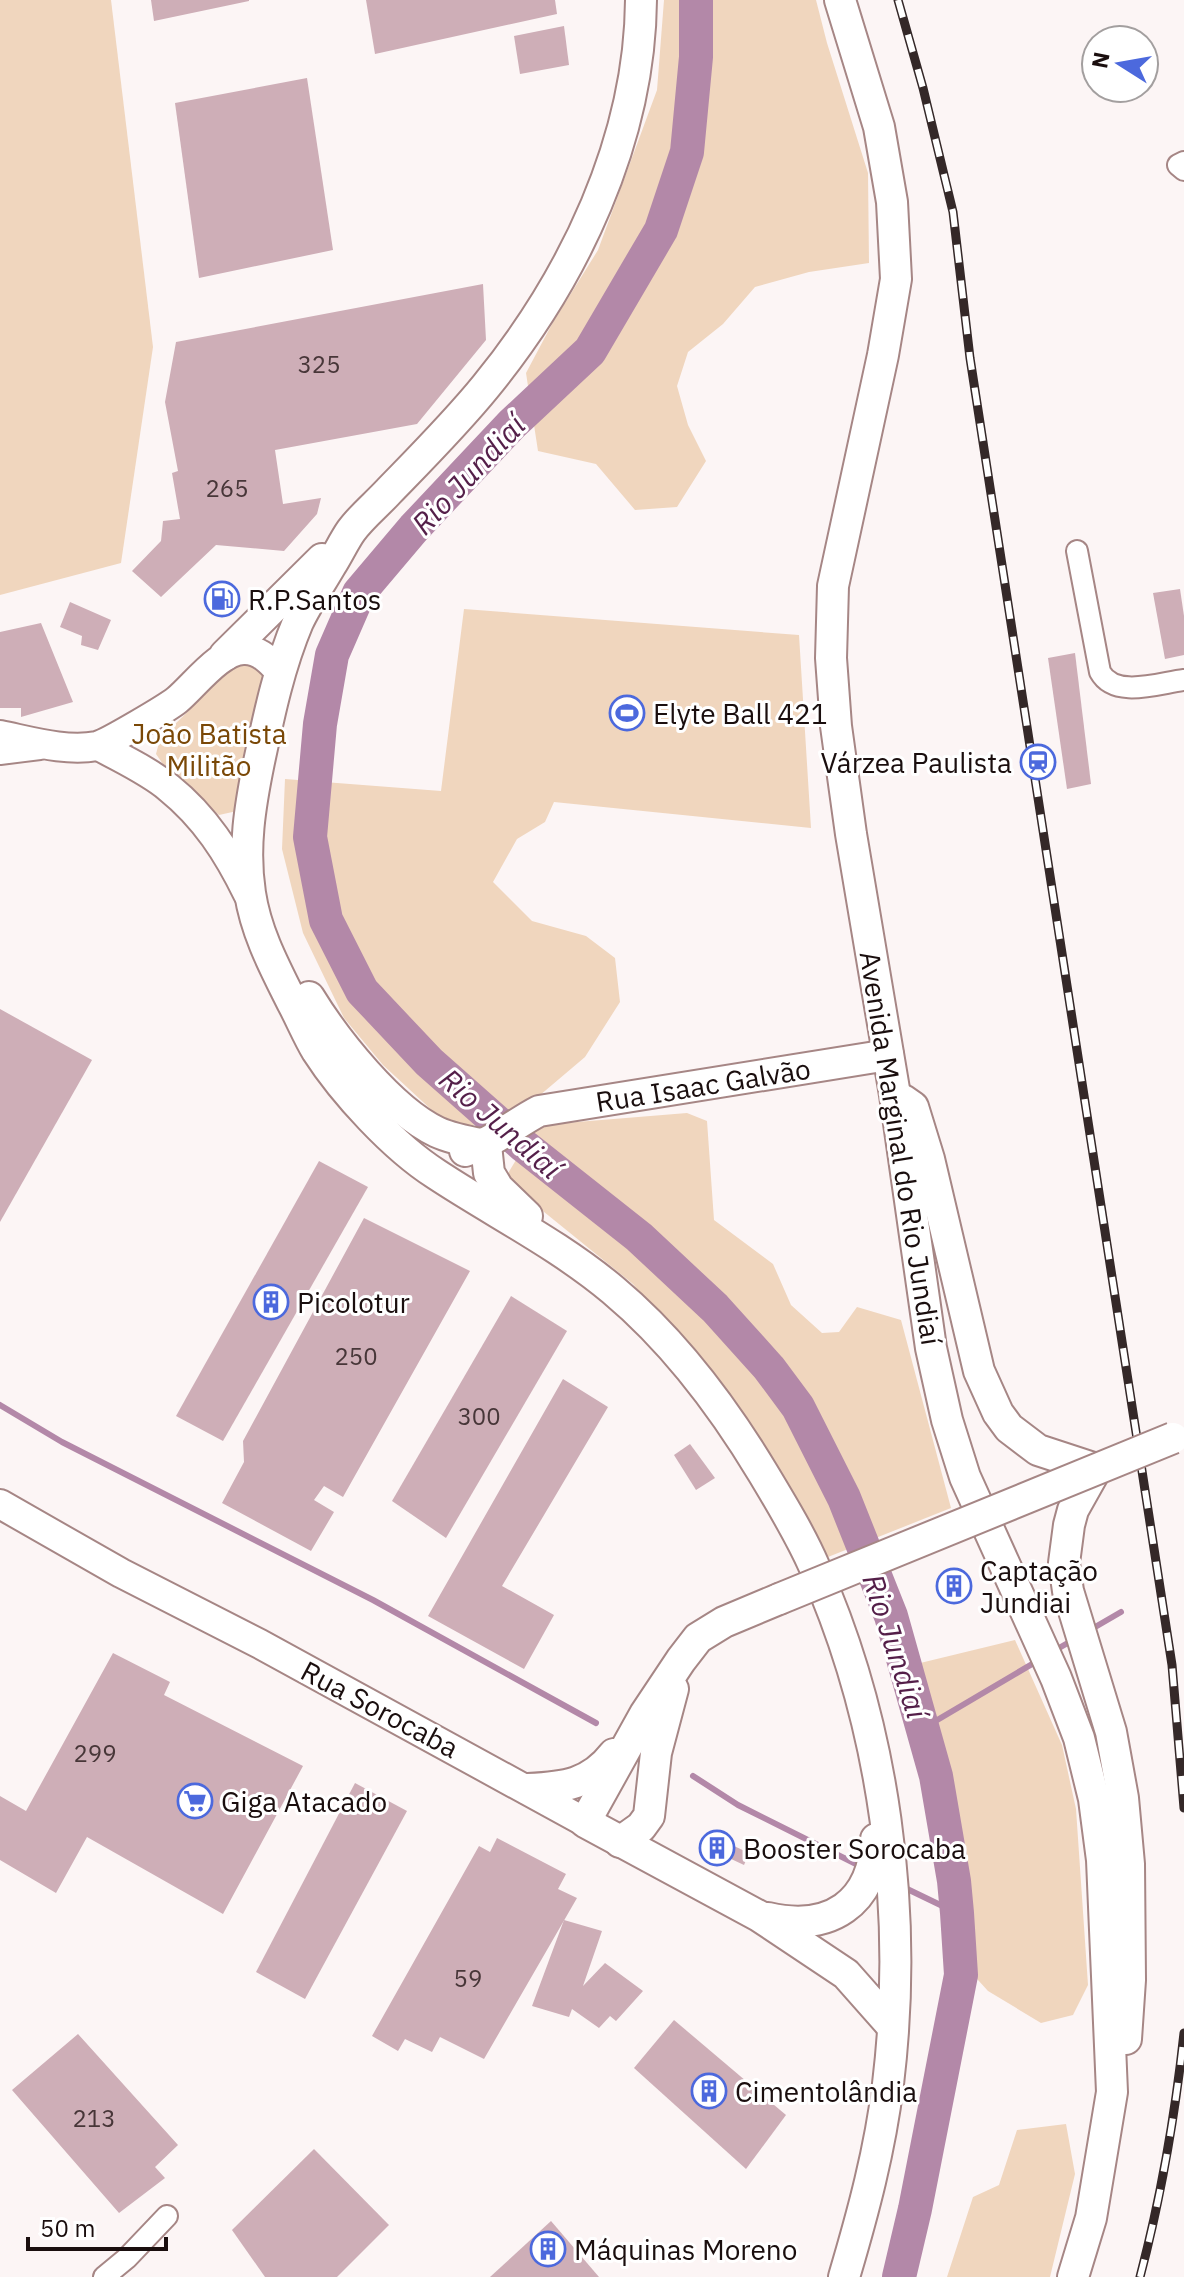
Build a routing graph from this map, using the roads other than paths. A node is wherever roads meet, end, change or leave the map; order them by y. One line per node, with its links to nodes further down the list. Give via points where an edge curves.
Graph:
1 (641, 0): 3 (main road, via 641,42 628,115 604,186 573,251 529,330 485,387)
2 (840, 0): 13 (main road, Avenida Marginal do Rio Jundiaí, via 879,127 896,279 833,586 831,658 851,834)
3 (352, 529): 5 (main road); 6 (main road, via 300,619)
4 (1077, 551): 7 (street, via 1105,681 1128,687)
5 (225, 655): 6 (street, via 243,649 257,653); 10 (street, via 175,701)
6 (280, 672): 12 (main road, via 250,809 246,854); 16 (main road, via 289,689 265,855 280,938 301,984 326,1024 389,1095 436,1131)
7 (1184, 680)
8 (0, 735): 9 (street)
9 (61, 746): 10 (street); 11 (street)
10 (99, 746): 12 (street, via 168,787 212,830)
11 (0, 754)
12 (251, 900): 15 (main road, via 266,951 318,1052)
13 (888, 1055): 14 (main road, Avenida Marginal do Rio Jundiaí); 16 (main road, Rua Isaac Galvão, via 539,1111)
14 (895, 1095): 19 (main road, via 913,1107 979,1371 998,1413 1038,1450); 31 (main road, Avenida Marginal do Rio Jundiaí, via 931,1348 947,1420 965,1477 1056,1678 1094,1799 1102,1860)
15 (371, 1119): 16 (main road, Rua Isaac Galvão, via 440,1152 458,1153); 17 (main road, via 430,1171)
16 (500, 1135): 17 (main road, via 489,1173)
17 (557, 1247): 23 (main road, via 650,1323 701,1381 757,1464 812,1559 839,1627)
18 (1180, 1435): 19 (main road, bridge)
19 (1096, 1469): 21 (main road, bridge, via 724,1622 698,1638); 31 (main road, via 1073,1510 1064,1563 1111,1732 1129,1864 1129,2014)
20 (0, 1504): 24 (street, Rua Sorocaba)
21 (681, 1660): 22 (main road); 25 (main road, via 656,1753)
22 (645, 1714): 24 (main road, via 609,1761 587,1777 568,1787); 26 (main road)
23 (879, 1781): 29 (main road, via 875,1863 858,1895 835,1913 809,1923); 30 (main road, via 895,1921)
24 (528, 1789): 26 (street, Rua Sorocaba)
25 (649, 1816): 27 (main road); 28 (main road)
26 (585, 1822): 27 (main road, Rua Sorocaba)
27 (620, 1842): 28 (main road, Rua Sorocaba)
28 (687, 1879): 29 (main road, Rua Sorocaba)
29 (759, 1916): 30 (main road, via 846,1974)
30 (892, 2026): 34 (main road, via 888,2084 868,2194)
31 (1112, 2092): 35 (main road, Avenida Marginal do Rio Jundiaí, via 1091,2218)
32 (167, 2216): 33 (street)
33 (104, 2277)
34 (844, 2277)
35 (1073, 2277)

